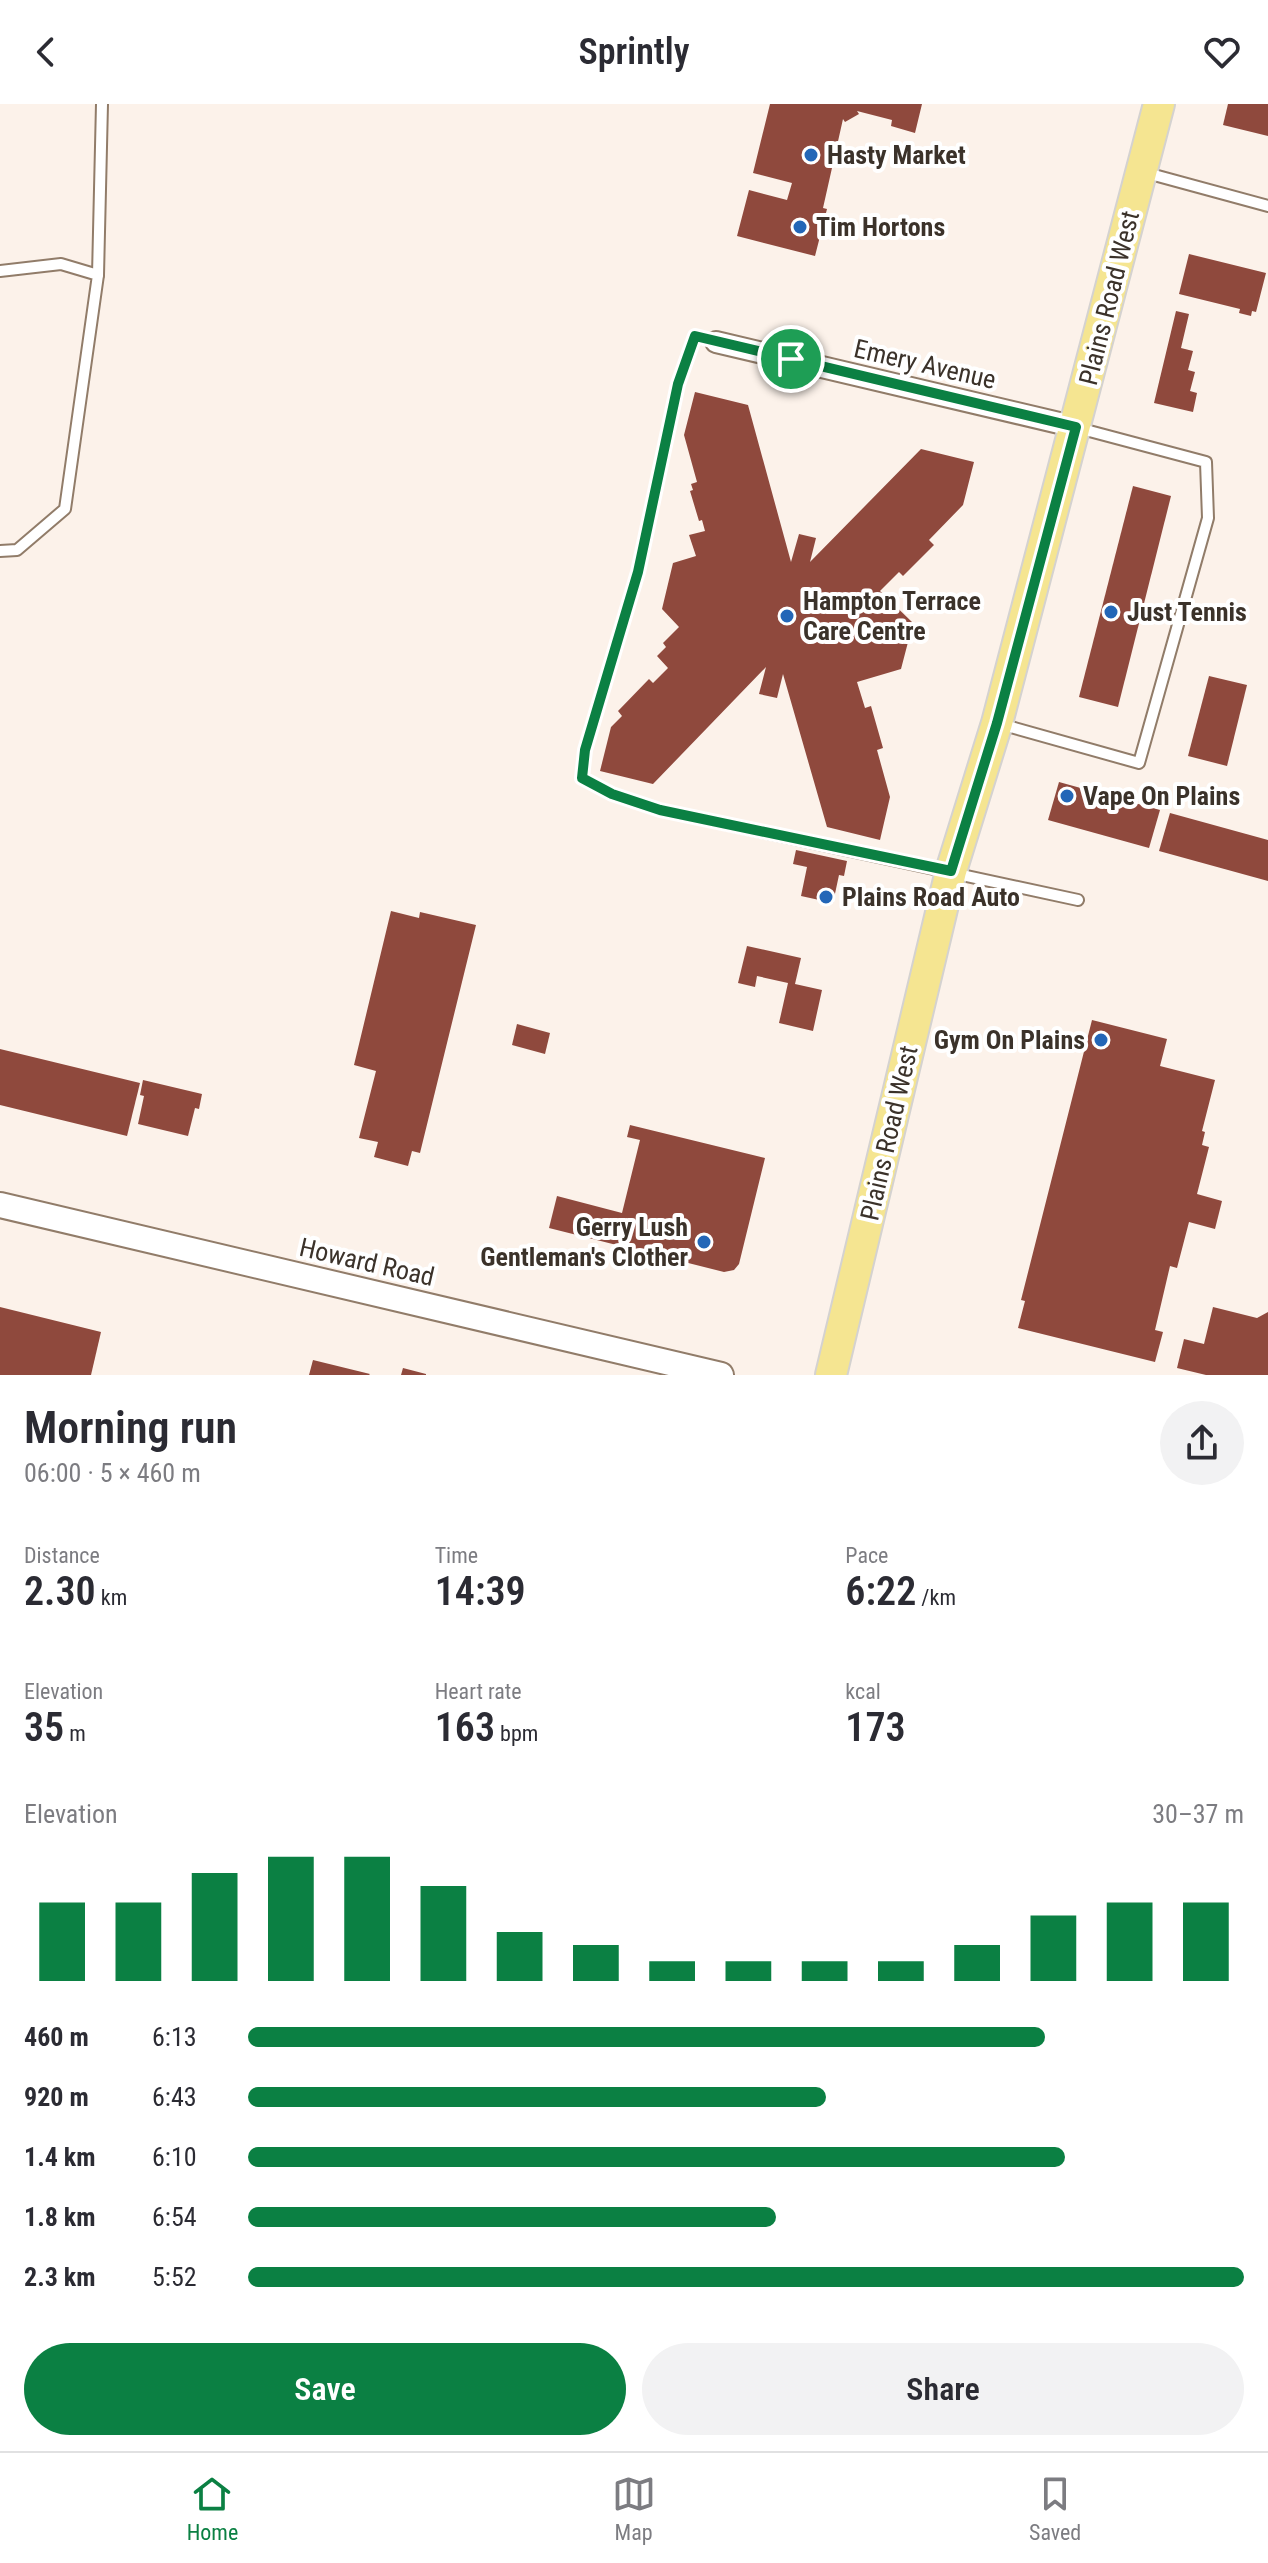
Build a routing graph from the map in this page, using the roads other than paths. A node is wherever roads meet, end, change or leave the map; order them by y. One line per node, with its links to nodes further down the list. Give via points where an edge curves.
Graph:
1 (102, 104): 6 (lane)
2 (1159, 104): 3 (main road, Plains Road West)
3 (1141, 172): 4 (lane); 8 (main road, Plains Road West)
4 (1268, 206)
5 (0, 271): 6 (lane, via 61,264)
6 (98, 275): 9 (lane, via 65,509 17,550)
7 (716, 342): 8 (street, Emery Avenue); 11 (lane, via 695,336 678,384 638,572 585,750 582,778 660,810)
8 (1076, 427): 10 (main road, Plains Road West); 10 (lane, via 1206,462 1208,518 1139,763)
9 (0, 551)
10 (997, 723): 11 (main road, Plains Road West)
11 (951, 871): 12 (lane); 15 (main road, Plains Road West)
12 (1078, 900)
13 (0, 1205): 14 (street, Howard Road)
14 (721, 1375)
15 (831, 1375)

